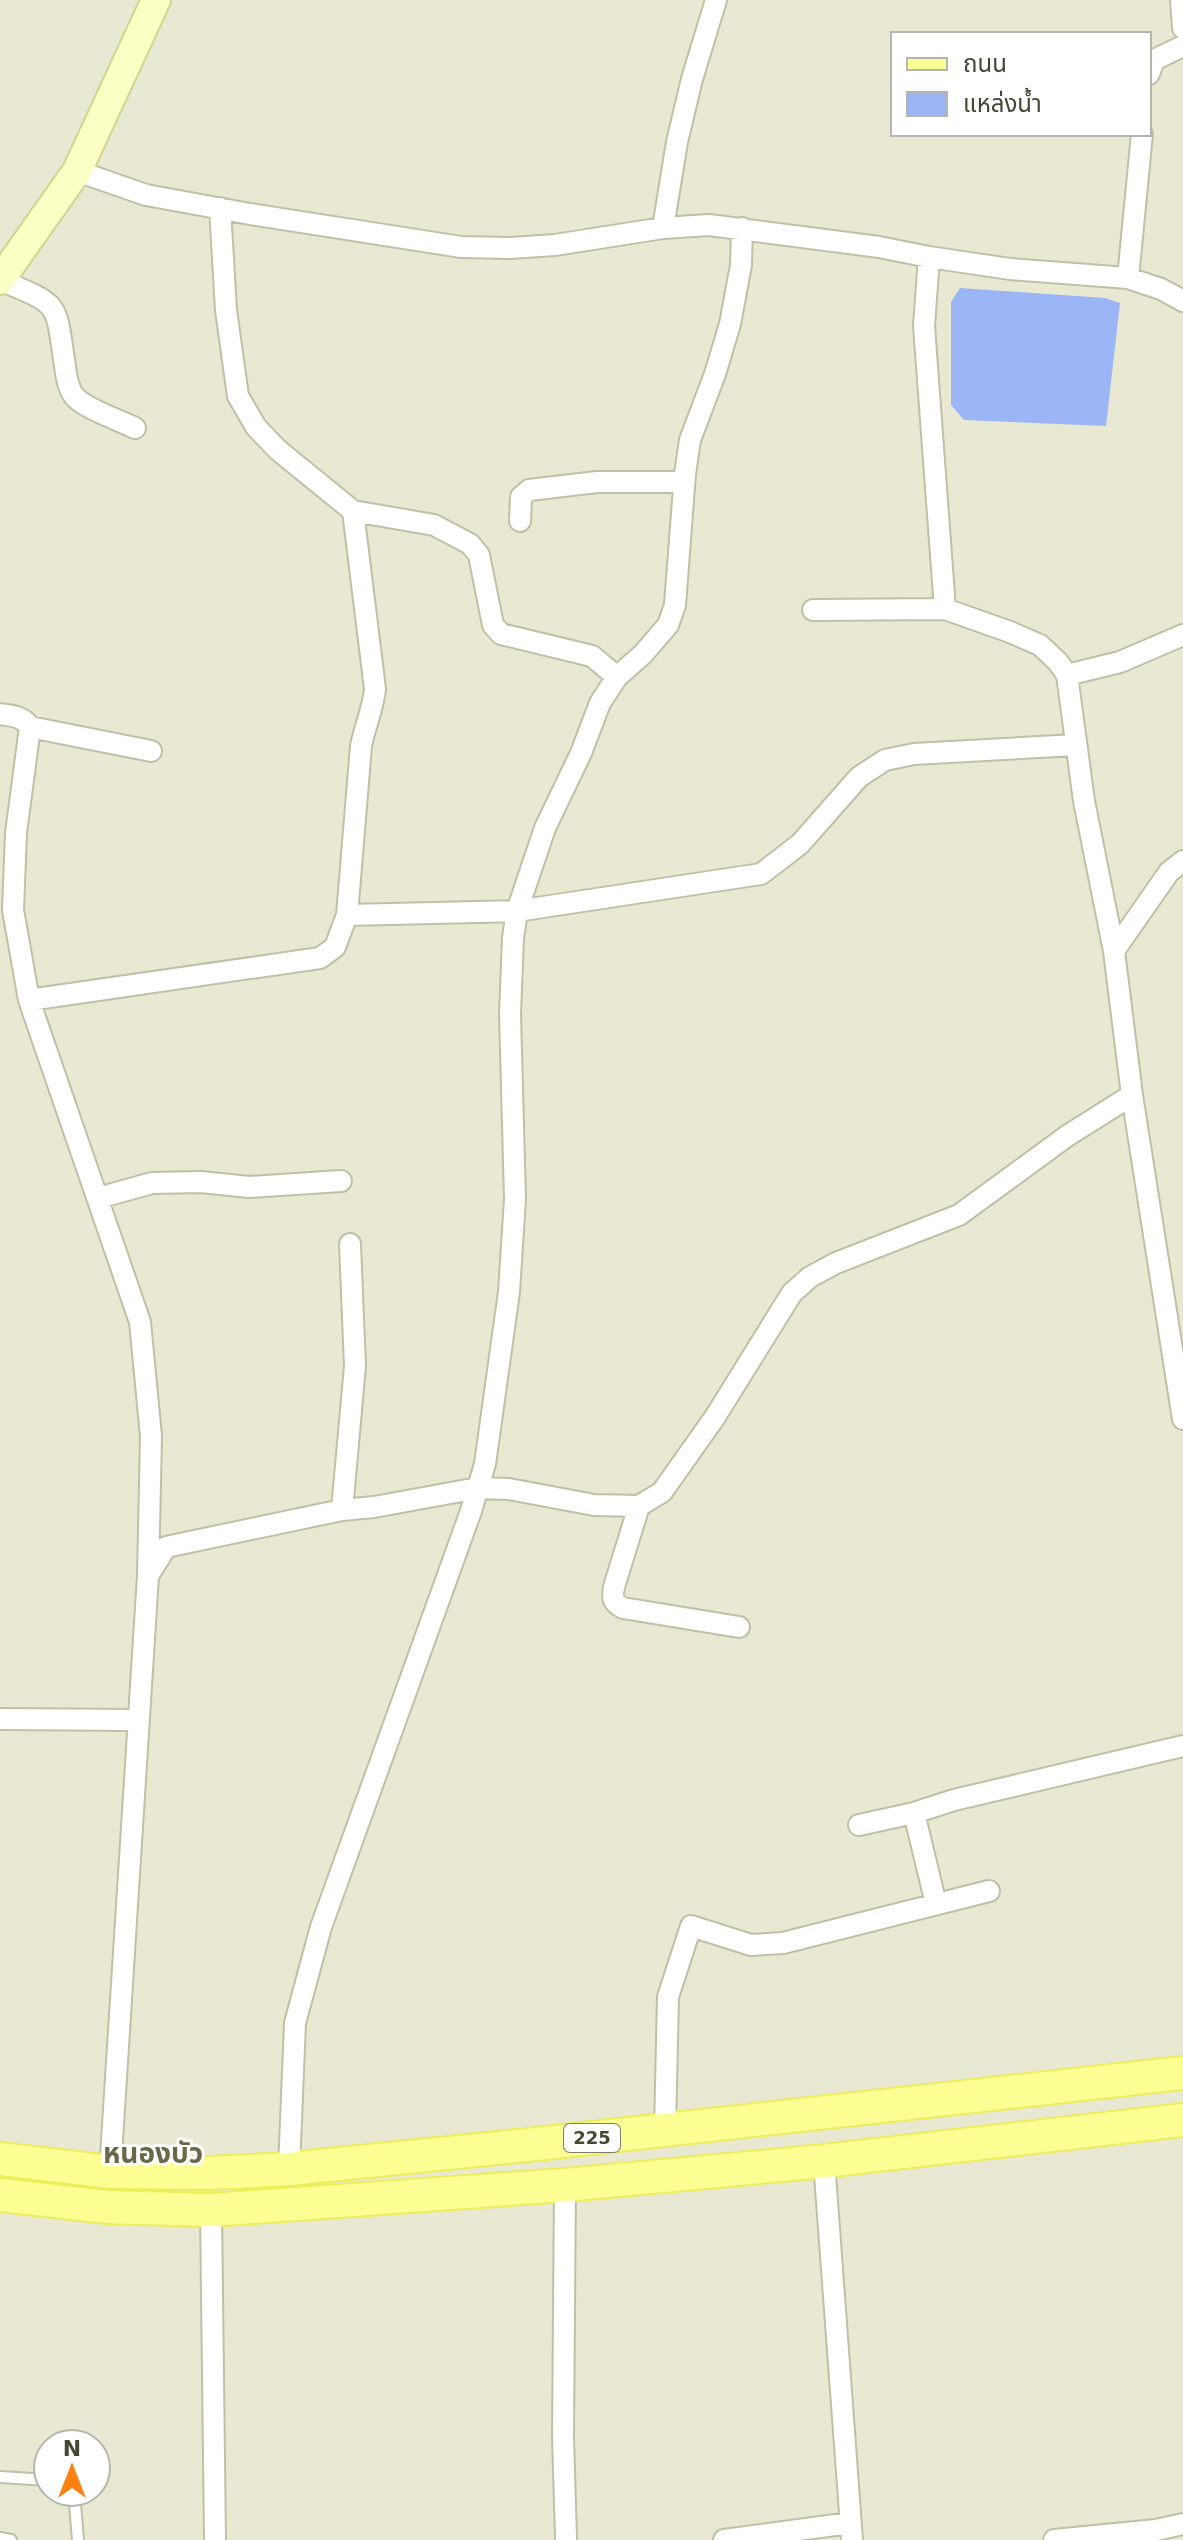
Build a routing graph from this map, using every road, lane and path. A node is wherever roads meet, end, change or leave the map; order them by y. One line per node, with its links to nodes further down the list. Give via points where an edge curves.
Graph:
1 (156, 0): 8 (street)
2 (716, 0): 10 (street, via 677,142)
3 (1181, 0): 4 (street)
4 (1183, 28)
5 (1183, 46): 6 (street, via 1154,60)
6 (1151, 68)
7 (1142, 136): 13 (street)
8 (77, 171): 9 (street, via 146,195); 14 (street)
9 (220, 208): 10 (street, via 461,247 555,245); 18 (street, via 238,396 278,450)
10 (663, 228): 11 (street)
11 (742, 228): 12 (street); 17 (street, via 730,324 690,440)
12 (929, 257): 13 (street); 20 (street, via 924,326)
13 (1128, 278): 15 (street)
14 (0, 280): 16 (street, via 51,305 76,398)
15 (1183, 301)
16 (135, 428)
17 (684, 482): 19 (street, via 597,482 529,490 521,497); 24 (street, via 675,605 668,625)
18 (353, 511): 24 (street, via 434,525 470,544 479,555 493,625 501,634 592,656); 32 (street, via 375,689 361,746)
19 (520, 521)
20 (945, 609): 21 (street); 23 (street, via 1040,645)
21 (813, 610)
22 (1183, 635): 23 (street, via 1120,662)
23 (1067, 675): 27 (street)
24 (617, 677): 31 (street, via 600,703 545,828)
25 (0, 714): 26 (street, via 20,717)
26 (30, 727): 28 (street); 29 (street)
27 (1076, 745): 31 (street, via 885,760 859,777 800,844 761,874); 33 (street)
28 (151, 751)
29 (8, 832): 34 (street, via 13,910)
30 (1183, 861): 33 (street, via 1169,872)
31 (517, 911): 32 (street); 41 (street, via 510,1014 515,1199 509,1292)
32 (347, 915): 34 (street, via 335,947 320,958)
33 (1114, 951): 35 (street)
34 (29, 1000): 37 (street)
35 (1132, 1095): 39 (street); 42 (street, via 959,1215 810,1277 792,1293 662,1492)
36 (341, 1181): 37 (street, via 249,1187 152,1183)
37 (98, 1198): 44 (street, via 140,1322 151,1436)
38 (350, 1244): 43 (street, via 355,1366)
39 (1175, 1323): 40 (street)
40 (1183, 1419)
41 (478, 1488): 42 (street, via 594,1505); 43 (street); 58 (street, via 321,1927 295,2023)
42 (639, 1506): 45 (street, via 614,1587 615,1603)
43 (342, 1510): 44 (street, via 166,1547)
44 (148, 1576): 47 (street)
45 (739, 1627)
46 (0, 1719): 47 (street)
47 (137, 1720): 59 (street)
48 (1183, 1746): 49 (street)
49 (914, 1813): 50 (street); 52 (street)
50 (859, 1825)
51 (989, 1891): 52 (street)
52 (936, 1904): 55 (street, via 783,1943 751,1945 691,1926 668,1997)
53 (1183, 2073): 55 (main road, 225)
54 (1183, 2120): 57 (main road, 225)
55 (665, 2130): 58 (main road, 225)
56 (0, 2159): 59 (main road, 225)
57 (824, 2161): 60 (main road, 225); 67 (street)
58 (289, 2169): 59 (main road, 225)
59 (110, 2172)
60 (565, 2185): 62 (main road, 225); 69 (street)
61 (0, 2195): 62 (main road, 225, via 107,2207)
62 (211, 2210): 72 (street)
63 (0, 2477): 64 (lane)
64 (32, 2479)
65 (75, 2508): 71 (lane)
66 (1183, 2524): 74 (street)
67 (851, 2532): 73 (street)
68 (0, 2538): 70 (lane)
69 (566, 2538)
70 (11, 2540)
71 (78, 2540)
72 (215, 2540)
73 (724, 2540)
74 (1054, 2540)

